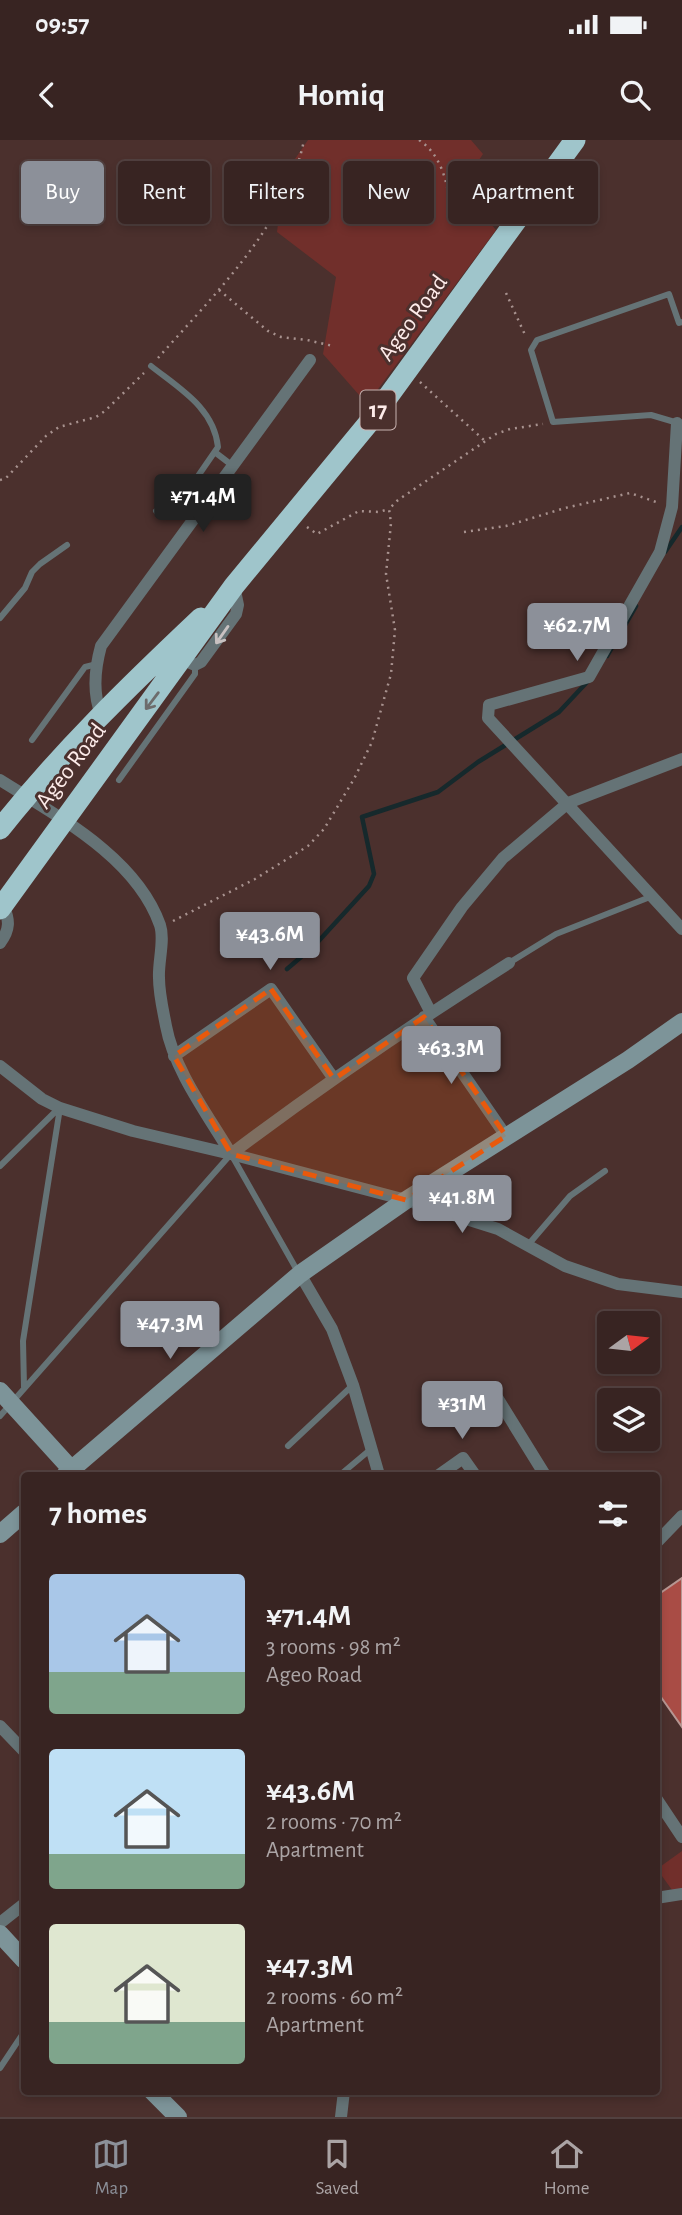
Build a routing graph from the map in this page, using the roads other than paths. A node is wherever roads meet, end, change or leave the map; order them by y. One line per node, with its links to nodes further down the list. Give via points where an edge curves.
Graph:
1 (575, 140): 10 (highway, Ageo Road / 17, via 407,370)
2 (682, 322): 5 (lane, via 669,294 537,340 531,350 554,422 651,415)
3 (310, 360): 7 (street)
4 (151, 366): 6 (lane, via 203,408 214,427)
5 (680, 423): 20 (street, via 672,507 660,552 589,677 489,705 488,718)
6 (216, 453): 7 (lane); 8 (lane, via 187,492)
7 (233, 466): 13 (street, via 102,646)
8 (156, 511)
9 (68, 545): 11 (lane, via 32,572)
10 (234, 586): 12 (highway, Ageo Road / 17, one-way to 12); 14 (highway, Ageo Road / 17)
11 (0, 618)
12 (189, 662): 18 (lane, via 195,674); 21 (highway, Ageo Road / 17, one-way to 21)
13 (97, 664): 14 (street, via 96,699); 15 (lane, via 85,667)
14 (101, 714): 19 (highway, Ageo Road / 17)
15 (32, 740)
16 (682, 759): 20 (street)
17 (0, 780): 19 (street)
18 (119, 780)
19 (26, 796): 21 (street); 22 (highway, Ageo Road / 17)
20 (568, 803): 23 (street); 28 (street, via 503,858 413,978)
21 (64, 820): 24 (highway, Ageo Road / 17); 30 (street, via 113,858 143,893 161,927 159,979)
22 (0, 829)
23 (650, 897): 25 (street); 27 (lane, via 556,934)
24 (1, 907): 26 (street, via 9,921)
25 (682, 929)
26 (0, 943)
27 (509, 963): 28 (street)
28 (427, 1015): 32 (street); 34 (street)
29 (682, 1022): 34 (street)
30 (174, 1056): 32 (street, via 271,989); 35 (street)
31 (0, 1066): 33 (street)
32 (334, 1079): 35 (street)
33 (60, 1108): 35 (street); 36 (lane); 43 (lane, via 23,1340)
34 (506, 1136): 38 (street)
35 (231, 1154): 38 (street); 40 (lane); 43 (lane)
36 (0, 1166)
37 (605, 1171): 39 (lane, via 570,1196)
38 (406, 1200): 39 (street, via 498,1229); 40 (street)
39 (528, 1245): 41 (street, via 565,1266 618,1284)
40 (300, 1274): 42 (street, via 332,1329); 48 (street)
41 (682, 1292)
42 (353, 1385): 46 (lane); 47 (street)
43 (24, 1388): 45 (lane)
44 (493, 1391): 53 (street)
45 (4, 1404): 48 (street)
46 (288, 1446)
47 (372, 1448): 49 (lane); 50 (street)
48 (68, 1472)
49 (344, 1472)
50 (378, 1472)
51 (443, 1472): 52 (street, via 463,1458)
52 (473, 1472)
53 (543, 1472)
54 (21, 1516): 56 (street)
55 (682, 1516): 57 (street)
56 (0, 1534)
57 (660, 1539)
58 (0, 1726): 59 (street)
59 (21, 1748)
60 (660, 1804): 61 (street)
61 (682, 1837)
62 (682, 1894): 63 (street)
63 (660, 1897)
64 (21, 1906): 65 (street)
65 (0, 1923)
66 (0, 1934): 67 (street)
67 (21, 1957)
68 (21, 2036): 69 (lane)
69 (0, 2068)
70 (156, 2095): 72 (street)
71 (344, 2095): 73 (street)
72 (178, 2117)
73 (341, 2117)

